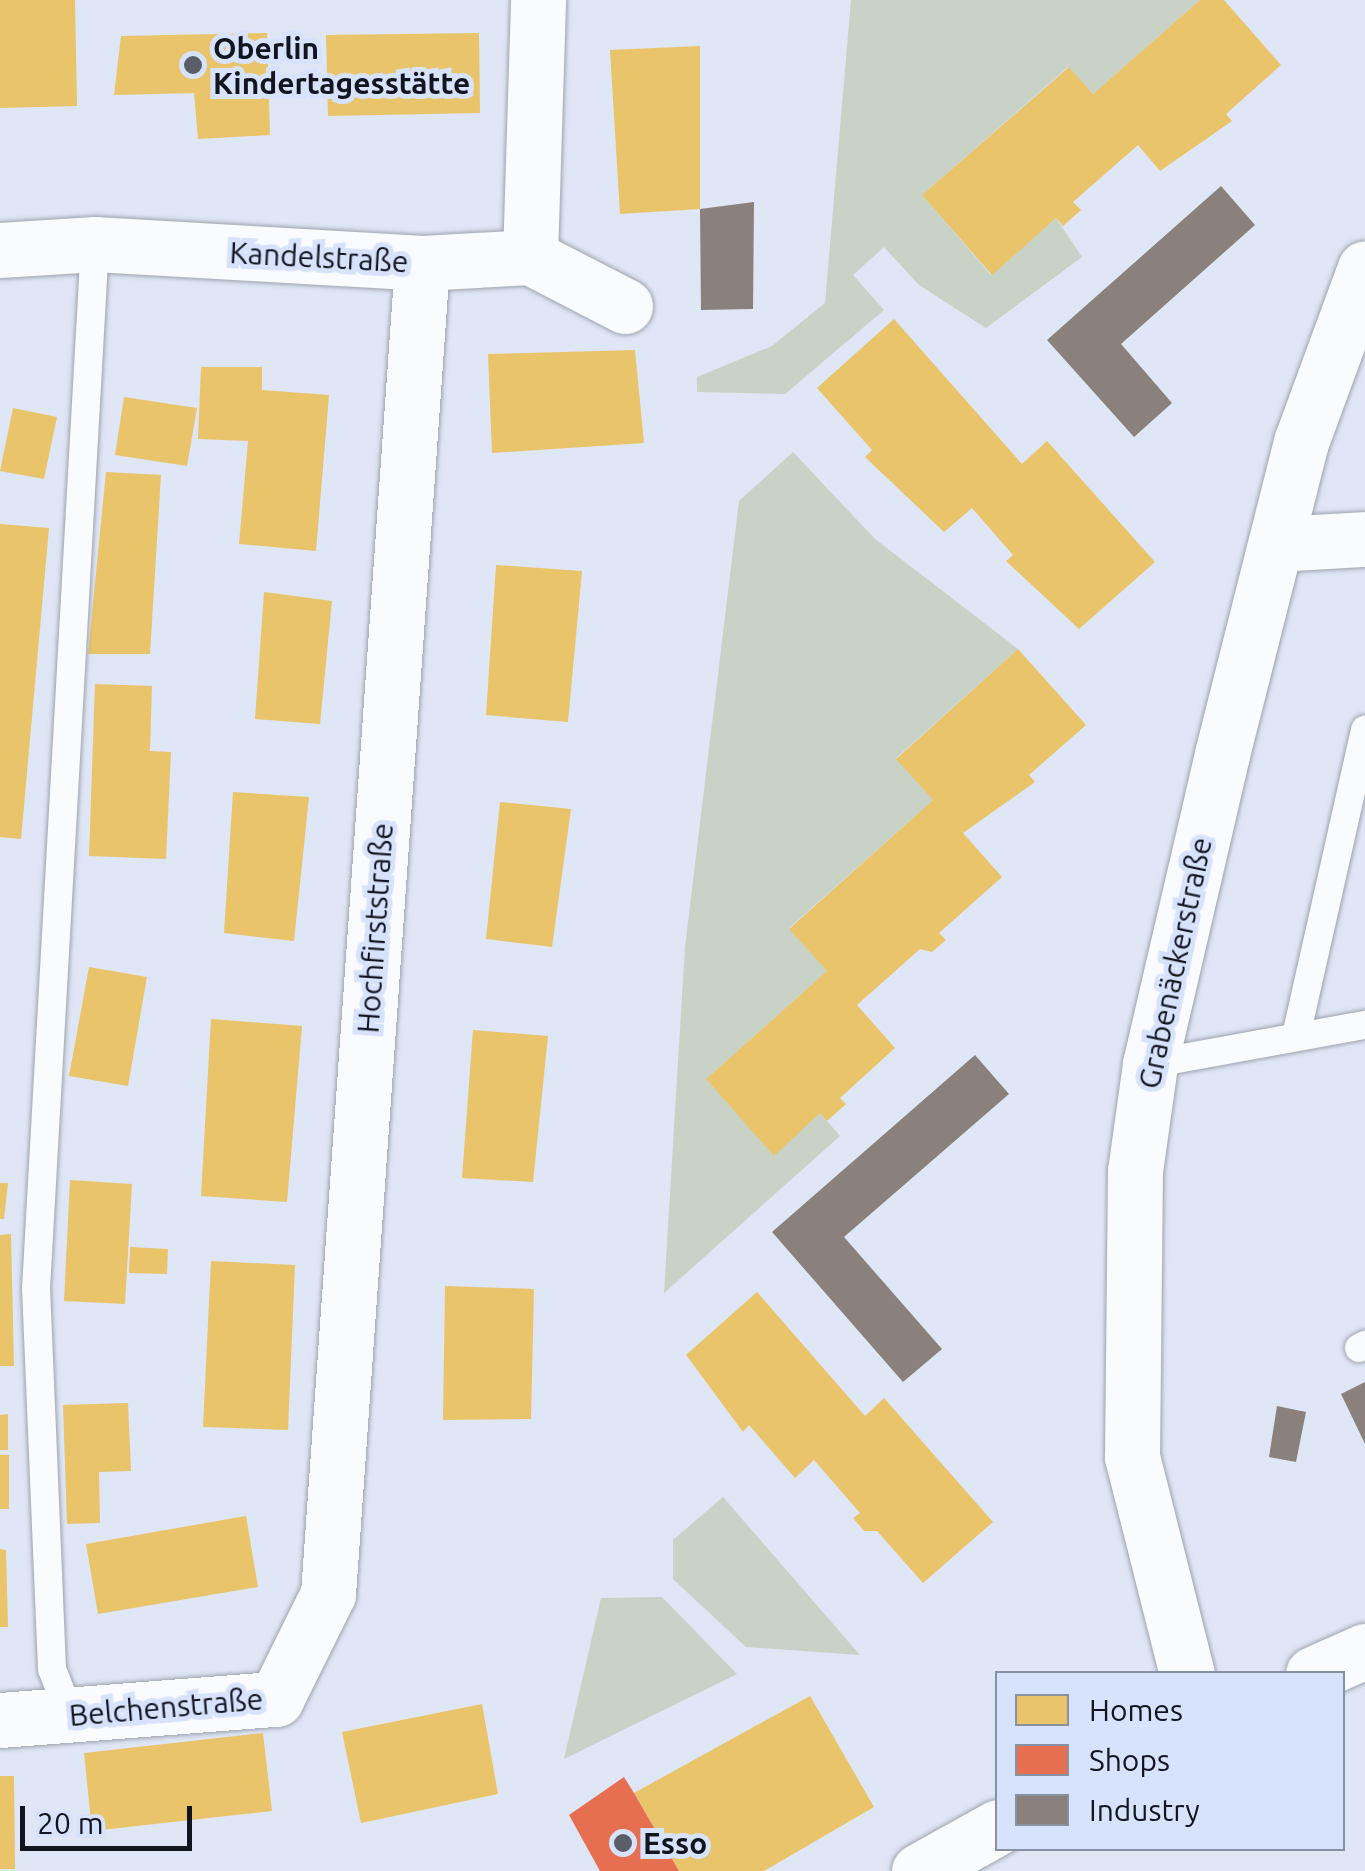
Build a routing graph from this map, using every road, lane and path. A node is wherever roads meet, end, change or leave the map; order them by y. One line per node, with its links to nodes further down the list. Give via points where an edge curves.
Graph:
1 (538, 0): 4 (street)
2 (96, 244): 3 (street, Kandelstraße); 5 (street, Kandelstraße); 18 (lane, via 36,1289 52,1670)
3 (0, 250)
4 (530, 256): 5 (street, Kandelstraße); 7 (street)
5 (422, 263): 14 (street, Hochfirststraße)
6 (1365, 268): 9 (street, Grabenäckerstraße, via 1301,442)
7 (625, 306)
8 (1365, 538): 9 (street)
9 (1278, 544): 13 (street, Grabenäckerstraße)
10 (1365, 730): 12 (lane)
11 (1365, 1024): 12 (lane)
12 (1296, 1036): 13 (lane)
13 (1150, 1064): 16 (street, Grabenäckerstraße, via 1136,1171 1132,1457)
14 (328, 1594): 18 (street, Belchenstraße, via 276,1700)
15 (1365, 1651): 17 (street)
16 (1186, 1671)
17 (1320, 1671)
18 (70, 1715): 19 (street, Belchenstraße)
19 (0, 1720)
20 (980, 1825): 21 (street)
21 (919, 1871)

